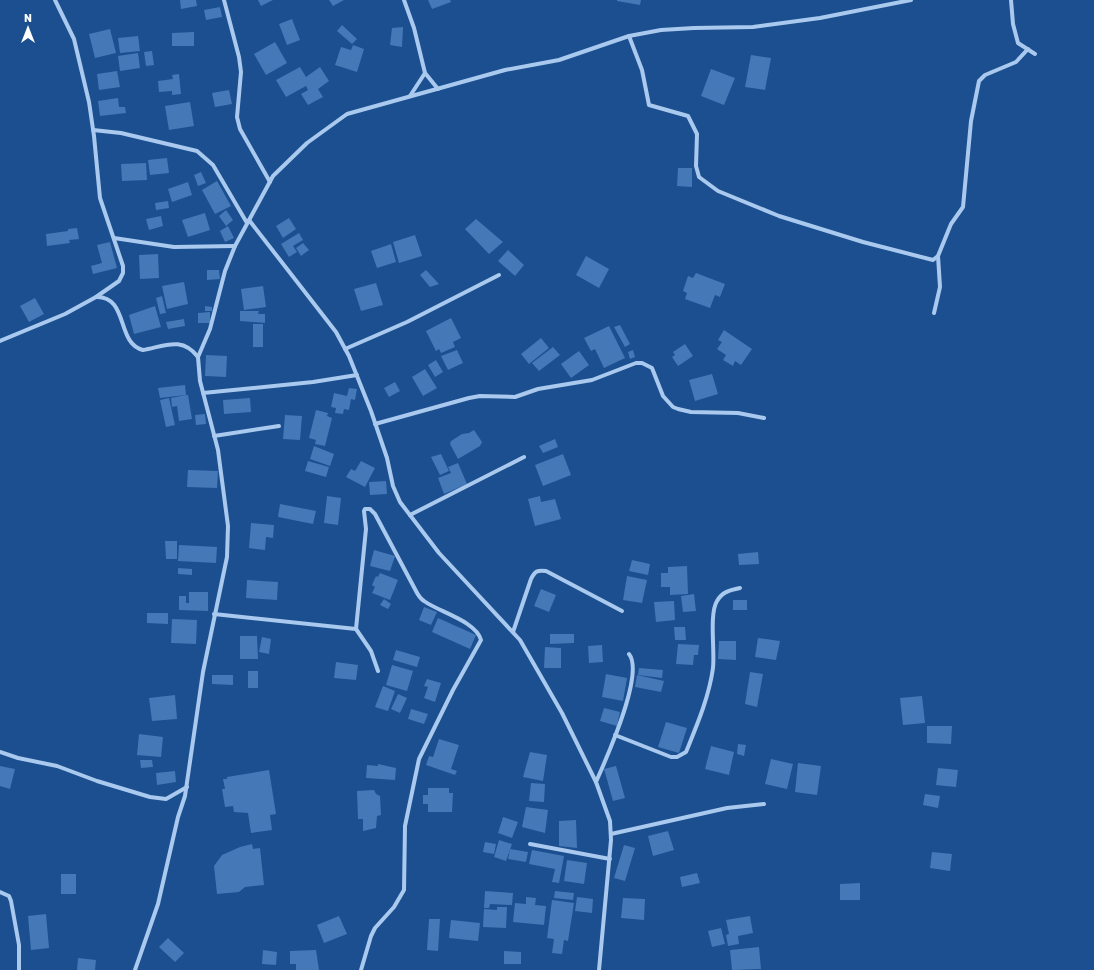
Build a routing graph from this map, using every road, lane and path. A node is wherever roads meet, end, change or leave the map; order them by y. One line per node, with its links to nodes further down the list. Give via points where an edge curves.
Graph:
1 (55, 0): 12 (street, via 74,39)
2 (224, 0): 13 (street, via 241,72 237,117 240,129)
3 (404, 0): 9 (street)
4 (911, 0): 6 (street, via 820,18 753,27 681,29)
5 (1011, 0): 7 (street, via 1018,43)
6 (628, 36): 10 (street, via 559,60 505,70); 17 (street, via 642,70 649,105 688,116 698,134 696,166 699,177 718,192 779,216 862,242 933,260)
7 (1028, 49): 8 (street); 17 (street, via 1016,62 986,75 979,81 971,121 964,207 951,224)
8 (1036, 54)
9 (425, 73): 10 (street); 11 (street)
10 (438, 89): 11 (street)
11 (410, 97): 13 (street, via 346,114 296,153)
12 (93, 130): 14 (street, via 121,133 197,151 213,165); 15 (street, via 100,198)
13 (270, 182): 14 (street)
14 (248, 222): 16 (street); 22 (street, via 336,332)
15 (114, 238): 16 (street, via 174,246); 19 (street, via 123,266 122,277)
16 (235, 246): 23 (street, via 225,271 210,328)
17 (938, 256): 20 (street, via 940,287)
18 (499, 275): 22 (street, via 407,322)
19 (96, 297): 21 (street, via 65,314); 23 (street, via 104,297 114,303 129,339 138,349 182,344 192,349)
20 (934, 313)
21 (0, 341)
22 (345, 349): 24 (street)
23 (198, 357): 25 (street)
24 (357, 375): 25 (street); 27 (street)
25 (203, 393): 29 (street)
26 (764, 418): 27 (street, via 738,413 691,412 673,407 664,396 652,368 647,364 636,363 592,380 538,389 515,397 469,398)
27 (376, 424): 31 (street, via 396,494)
28 (279, 426): 29 (street)
29 (214, 436): 34 (street, via 228,526 227,557)
30 (524, 457): 31 (street)
31 (410, 515): 36 (street, via 439,554)
32 (740, 588): 39 (street, via 723,592 716,602 713,622 713,668 701,716 686,752 671,756)
33 (622, 611): 36 (street, via 546,571 539,570 531,579)
34 (214, 614): 35 (street); 42 (street)
35 (356, 629): 38 (street, via 371,651); 50 (street, via 366,529 364,511 370,509 423,601 468,625 480,635 481,640 419,759 405,826 404,890 371,936)
36 (513, 632): 41 (street, via 562,713)
37 (629, 654): 39 (street, via 633,658 634,666 625,710)
38 (378, 671)
39 (615, 736): 41 (street)
40 (0, 752): 42 (street, via 57,766 150,797 166,799)
41 (596, 782): 44 (street, via 610,821)
42 (187, 787): 49 (street, via 169,851 158,904)
43 (764, 804): 44 (street, via 727,808)
44 (611, 834): 46 (street)
45 (530, 844): 46 (street)
46 (610, 859): 51 (street)
47 (0, 892): 48 (street, via 9,896 11,901 19,945)
48 (19, 970)
49 (135, 970)
50 (361, 970)
51 (599, 970)

